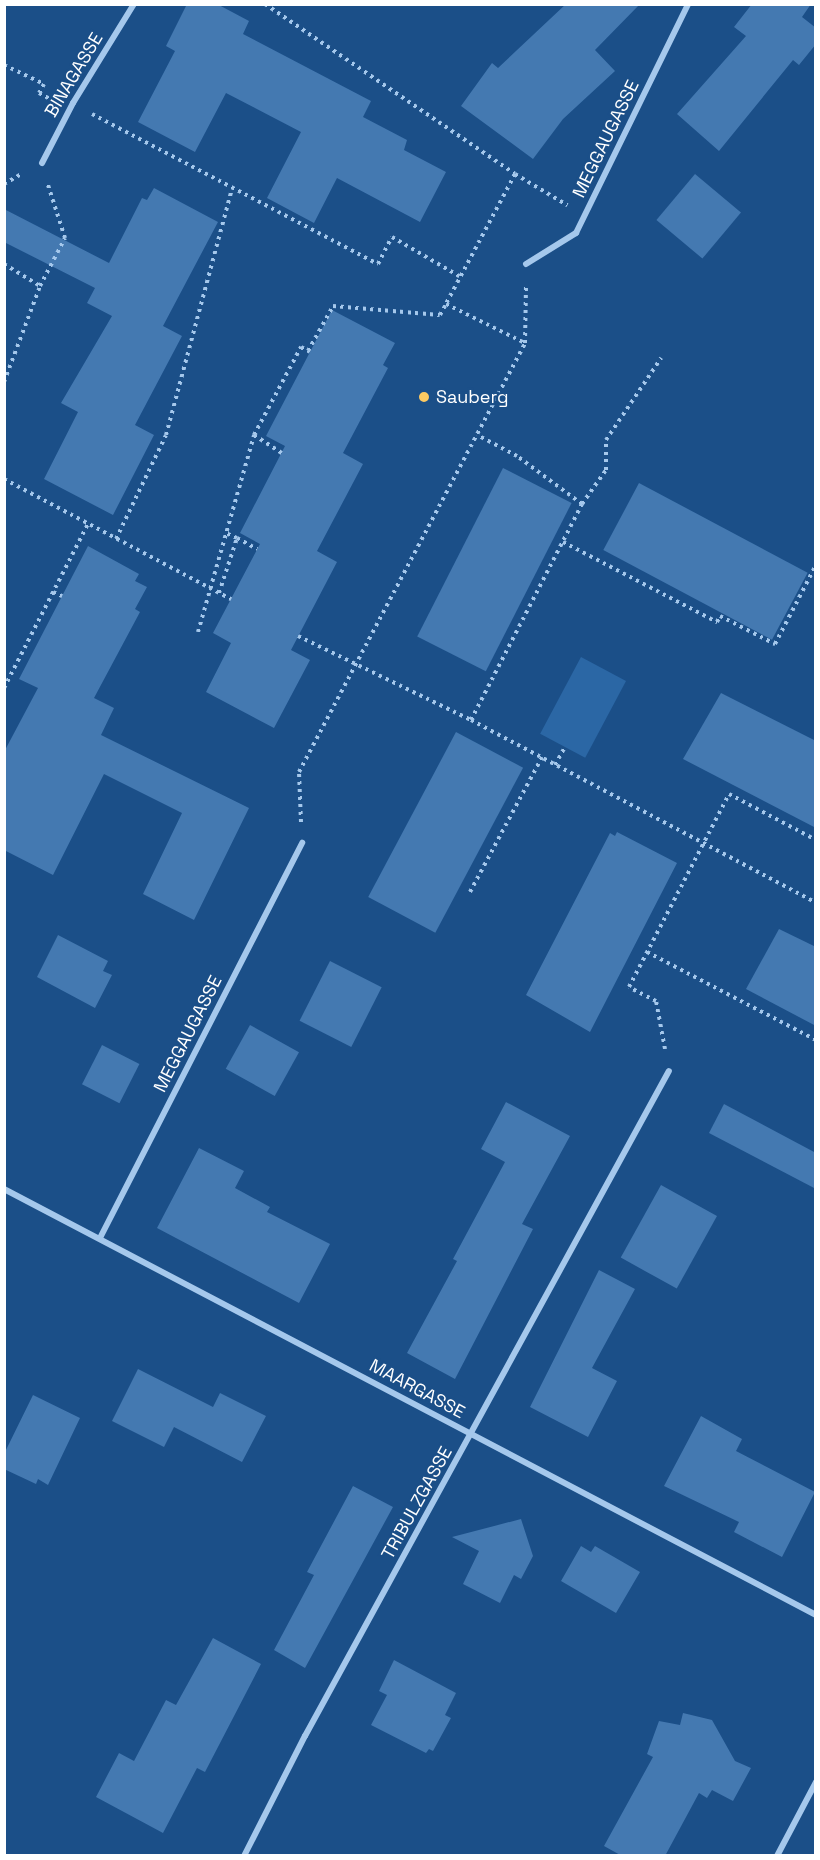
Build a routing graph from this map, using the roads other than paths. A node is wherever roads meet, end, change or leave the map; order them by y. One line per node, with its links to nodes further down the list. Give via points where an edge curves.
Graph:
1 (135, 4): 3 (street, BINAGASSE, via 71,106)
2 (688, 4): 4 (street, MEGGAUGASSE, via 576,233)
3 (42, 163)
4 (526, 264)
5 (302, 843): 8 (street, MEGGAUGASSE)
6 (669, 1071): 9 (street, TRIBULZGASSE)
7 (4, 1189): 8 (street, MAARGASSE)
8 (100, 1238): 9 (street, MAARGASSE)
9 (472, 1436): 10 (street, MAARGASSE); 12 (street, TRIBULZGASSE, via 305,1736)
10 (816, 1615)
11 (816, 1782): 13 (street)
12 (244, 1856)
13 (777, 1856)

